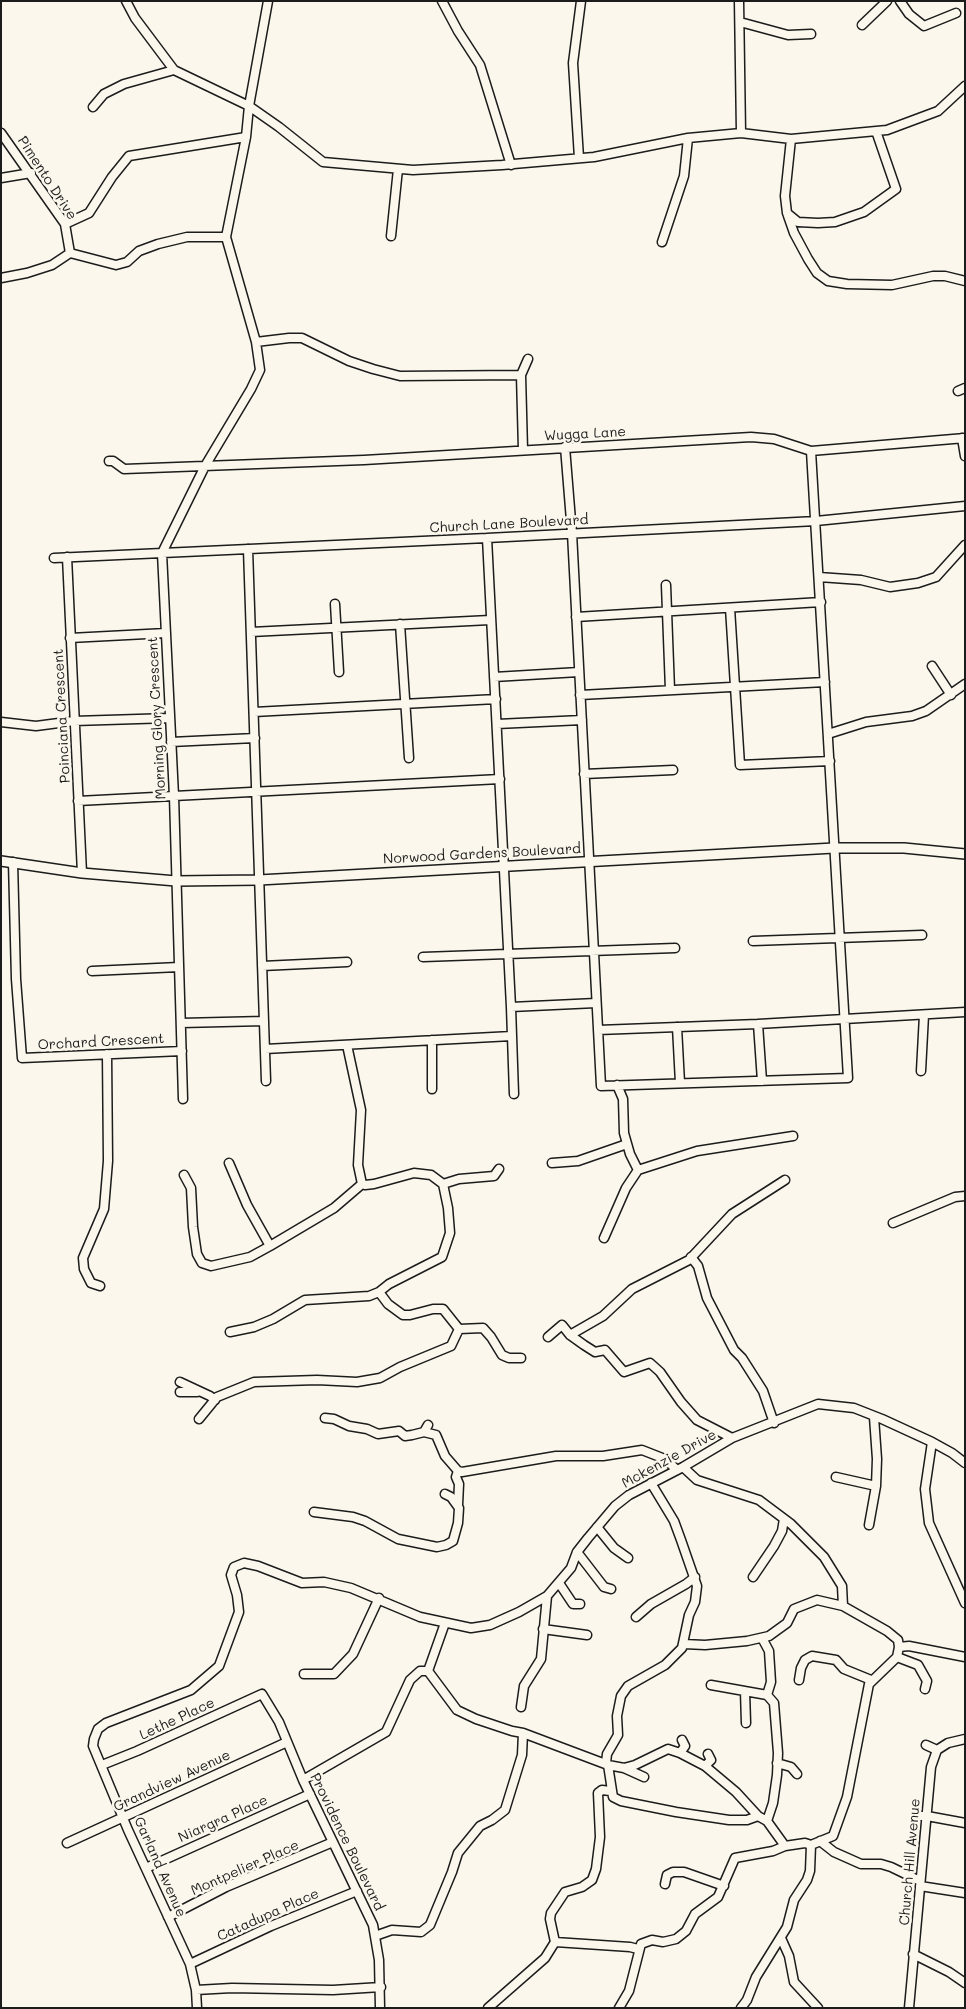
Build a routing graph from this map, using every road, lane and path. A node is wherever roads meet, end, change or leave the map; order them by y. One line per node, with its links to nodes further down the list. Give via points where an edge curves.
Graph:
1 (126, 1): 12 (street)
2 (268, 1): 14 (street)
3 (442, 1): 23 (street, via 480,65)
4 (580, 1): 22 (street, via 572,63)
5 (739, 1): 9 (street)
6 (887, 1): 10 (street)
7 (900, 1): 8 (street, via 909,14 924,26)
8 (956, 13)
9 (740, 22): 11 (street, via 788,35); 18 (street)
10 (862, 24)
11 (811, 34)
12 (174, 70): 14 (street); 15 (street, via 124,84 104,94)
13 (965, 86): 16 (street, via 938,111)
14 (249, 106): 19 (street); 24 (street, via 323,162)
15 (94, 107)
16 (876, 131): 21 (street); 27 (street, via 896,189 864,212 835,222 798,222)
17 (1, 133): 25 (street, Pimento Drive)
18 (741, 133): 20 (street); 21 (street)
19 (246, 137): 28 (street, via 129,156 89,214); 30 (street)
20 (688, 138): 22 (street); 31 (street, via 684,176)
21 (791, 139): 27 (street)
22 (579, 158): 23 (street)
23 (512, 164): 24 (street, via 413,170)
24 (398, 168): 29 (street)
25 (31, 173): 26 (street); 28 (street, Pimento Drive)
26 (1, 178)
27 (787, 213): 34 (street, via 808,259 817,273 828,281 892,285 933,276)
28 (65, 224): 32 (street, Pimento Drive)
29 (391, 236)
30 (226, 237): 32 (street, via 187,237 158,244 140,251 128,262 116,265); 35 (street)
31 (662, 242)
32 (70, 253): 33 (street, via 52,265)
33 (1, 278)
34 (965, 281)
35 (256, 342): 37 (street, via 302,338 349,361 400,376); 44 (street, via 260,370)
36 (528, 359): 37 (street)
37 (522, 375): 40 (street)
38 (963, 438): 41 (street, Wugga Lane); 42 (street)
39 (565, 447): 40 (street, Wugga Lane); 41 (street, Wugga Lane, via 751,437 774,439); 47 (street)
40 (523, 450): 44 (street, Wugga Lane)
41 (811, 451): 46 (street)
42 (965, 456)
43 (109, 461): 44 (street, Wugga Lane, via 124,469)
44 (205, 466): 51 (street)
45 (965, 506): 46 (street, Church Lane Boulevard)
46 (816, 521): 47 (street, Church Lane Boulevard); 54 (street)
47 (572, 533): 48 (street, Church Lane Boulevard); 60 (street)
48 (487, 538): 50 (street, Church Lane Boulevard); 61 (street)
49 (965, 545): 54 (street, via 936,577 918,583 890,587 861,580)
50 (248, 549): 51 (street, Church Lane Boulevard); 64 (street)
51 (162, 553): 53 (street, Church Lane Boulevard); 65 (street, Morning Glory Crescent)
52 (54, 558): 53 (street, Church Lane Boulevard)
53 (67, 558): 66 (street, Poinciana Crescent)
54 (819, 577): 56 (street)
55 (666, 584): 59 (street)
56 (821, 602): 58 (street); 71 (street)
57 (335, 604): 63 (street)
58 (730, 608): 59 (street); 73 (street)
59 (667, 611): 60 (street); 74 (street)
60 (576, 617): 69 (street)
61 (490, 620): 62 (street); 70 (street)
62 (400, 624): 63 (street); 78 (street)
63 (337, 628): 64 (street); 68 (street)
64 (251, 632): 79 (street)
65 (166, 633): 66 (street); 80 (street, Morning Glory Crescent)
66 (70, 638): 82 (street, Poinciana Crescent)
67 (932, 666): 76 (street)
68 (340, 672)
69 (579, 672): 70 (street); 75 (street)
70 (494, 677): 77 (street)
71 (825, 682): 73 (street); 85 (street)
72 (965, 684): 76 (street)
73 (734, 687): 74 (street); 89 (street, via 740,765)
74 (670, 690): 75 (street)
75 (580, 696): 81 (street)
76 (951, 696): 85 (street, via 912,716 866,722)
77 (496, 699): 78 (street); 84 (street)
78 (406, 704): 79 (street); 88 (street)
79 (254, 712): 86 (street)
80 (170, 718): 82 (street); 87 (street, Morning Glory Crescent)
81 (582, 720): 84 (street); 91 (street)
82 (74, 721): 83 (street, via 36,726); 95 (street, Poinciana Crescent)
83 (1, 722)
84 (497, 724): 92 (street)
85 (828, 734): 89 (street)
86 (255, 738): 87 (street); 93 (street)
87 (171, 742): 94 (street, Morning Glory Crescent)
88 (409, 758)
89 (830, 761): 96 (street)
90 (672, 770): 91 (street)
91 (584, 774): 100 (street)
92 (500, 779): 93 (street); 101 (street)
93 (256, 792): 94 (street); 103 (street)
94 (174, 796): 95 (street); 104 (street, Morning Glory Crescent)
95 (78, 801): 102 (street, Poinciana Crescent)
96 (834, 848): 97 (street, Norwood Gardens Boulevard, via 904,848); 100 (street, Norwood Gardens Boulevard); 106 (street)
97 (965, 854)
98 (1, 861): 99 (street, Norwood Gardens Boulevard)
99 (13, 862): 102 (street, Norwood Gardens Boulevard); 131 (street, Orchard Crescent, via 22,1058)
100 (589, 862): 101 (street, Norwood Gardens Boulevard); 109 (street)
101 (504, 866): 103 (street, Norwood Gardens Boulevard); 110 (street)
102 (82, 873): 104 (street, Norwood Gardens Boulevard)
103 (259, 880): 104 (street, Norwood Gardens Boulevard); 113 (street)
104 (176, 881): 114 (street, Morning Glory Crescent)
105 (922, 935): 106 (street)
106 (840, 937): 107 (street); 120 (street)
107 (753, 941)
108 (675, 948): 109 (street)
109 (594, 951): 110 (street); 116 (street)
110 (508, 954): 111 (street); 117 (street)
111 (423, 957)
112 (347, 962): 113 (street)
113 (262, 966): 121 (street)
114 (179, 967): 115 (street); 122 (street, Morning Glory Crescent)
115 (92, 971)
116 (596, 1003): 117 (street); 125 (street)
117 (511, 1008): 126 (street)
118 (965, 1012): 119 (street)
119 (924, 1015): 120 (street); 132 (street)
120 (844, 1020): 123 (street); 134 (street, via 848,1078)
121 (264, 1021): 122 (street); 129 (street)
122 (181, 1023): 130 (street, Morning Glory Crescent)
123 (758, 1024): 124 (street); 134 (street)
124 (677, 1027): 125 (street); 135 (street)
125 (598, 1030): 136 (street, via 601,1086)
126 (512, 1036): 127 (street); 138 (street)
127 (432, 1040): 128 (street); 137 (street)
128 (346, 1045): 129 (street); 148 (street, via 360,1110 358,1165)
129 (265, 1049): 133 (street)
130 (182, 1051): 131 (street, Orchard Crescent); 139 (street, Morning Glory Crescent)
131 (106, 1054): 155 (street, via 108,1161 104,1209 84,1258 84,1269 91,1283)
132 (921, 1071)
133 (266, 1081)
134 (762, 1081): 135 (street)
135 (680, 1083): 136 (street)
136 (617, 1085): 141 (street, via 623,1099)
137 (432, 1089)
138 (514, 1094)
139 (183, 1099)
140 (793, 1136): 145 (street, via 697,1151)
141 (627, 1144): 143 (street, via 578,1162); 145 (street)
142 (229, 1163): 153 (street)
143 (552, 1163)
144 (499, 1169): 149 (street, via 494,1176)
145 (638, 1170): 152 (street, via 626,1188)
146 (184, 1175): 153 (street, via 190,1188 197,1254 202,1263 211,1266 235,1261)
147 (785, 1180): 154 (street, via 732,1214)
148 (362, 1184): 149 (street, via 414,1173 431,1175); 153 (street, via 334,1208)
149 (443, 1184): 156 (street, via 450,1234 442,1258)
150 (965, 1196): 151 (street, via 955,1197)
151 (893, 1223)
152 (604, 1238)
153 (270, 1246)
154 (692, 1257): 159 (street, via 632,1289 603,1316); 169 (street, via 698,1266 707,1298 734,1350 762,1391)
155 (100, 1286)
156 (379, 1292): 157 (street, via 403,1315 443,1309); 158 (street, via 369,1296 305,1300 273,1319)
157 (459, 1329): 161 (street, via 482,1328 502,1355); 165 (street, via 451,1346 380,1378 357,1382 254,1382)
158 (230, 1332)
159 (570, 1336): 160 (street, via 562,1325); 170 (street, via 595,1352 605,1350 624,1372 650,1363 697,1420)
160 (548, 1338)
161 (521, 1358)
162 (180, 1382): 164 (street)
163 (180, 1392): 164 (street)
164 (201, 1392): 165 (street)
165 (215, 1400): 168 (street)
166 (874, 1417): 169 (street, Mckenzie Drive, via 854,1408 818,1404); 171 (street, Mckenzie Drive); 177 (street)
167 (325, 1418): 174 (street, via 378,1434 399,1431 405,1436 426,1428 436,1436 445,1456)
168 (199, 1419)
169 (774, 1423): 170 (street, Mckenzie Drive)
170 (732, 1438): 173 (street, Mckenzie Drive)
171 (932, 1442): 172 (street, Mckenzie Drive); 192 (street, via 925,1489 929,1523)
172 (965, 1463)
173 (680, 1469): 174 (street, via 642,1450 603,1456 556,1456); 176 (street, Mckenzie Drive); 181 (street, via 697,1480 759,1500)
174 (458, 1471): 179 (street)
175 (836, 1476): 177 (street)
176 (651, 1483): 183 (street, Mckenzie Drive, via 629,1494); 186 (street, via 674,1521)
177 (876, 1486): 182 (street)
178 (446, 1494): 179 (street)
179 (458, 1505): 180 (street, via 453,1541 437,1547 398,1538 365,1521)
180 (314, 1512)
181 (784, 1519): 187 (street, via 774,1546); 194 (street, via 824,1557 842,1586)
182 (869, 1524)
183 (597, 1527): 184 (street, Mckenzie Drive); 185 (street, via 614,1548)
184 (577, 1552): 188 (street, Mckenzie Drive, via 571,1568); 189 (street, via 604,1587)
185 (628, 1558)
186 (695, 1577): 195 (street); 200 (street, via 695,1602 689,1615)
187 (753, 1577)
188 (559, 1583): 190 (street, Mckenzie Drive); 193 (street, via 573,1604)
189 (611, 1589)
190 (547, 1596): 196 (street, Mckenzie Drive, via 490,1625 471,1628); 197 (street)
191 (378, 1598): 196 (street, Mckenzie Drive, via 420,1617); 205 (street, via 353,1654 334,1674); 218 (street, Mckenzie Drive, via 324,1582 302,1583 258,1566 244,1563 234,1567 231,1575 239,1612 219,1666 192,1690 106,1723 98,1729)
192 (965, 1603)
193 (580, 1604)
194 (843, 1606): 199 (street, via 817,1600 808,1602 794,1609 787,1623); 201 (street, via 887,1631 898,1640)
195 (636, 1617)
196 (445, 1623): 204 (street)
197 (543, 1629): 198 (street); 213 (street, via 541,1659 524,1686)
198 (588, 1635)
199 (762, 1638): 200 (street, via 705,1646); 212 (street, via 769,1651 771,1682)
200 (684, 1644): 226 (street, via 665,1665 628,1686 620,1696 618,1735 607,1754)
201 (899, 1647): 202 (street); 203 (street)
202 (897, 1657): 207 (street); 209 (street, via 918,1664 927,1681)
203 (965, 1657)
204 (428, 1671): 215 (street, via 457,1710); 235 (street, via 420,1671 410,1680 386,1732)
205 (304, 1674)
206 (799, 1680): 207 (street, via 805,1660 812,1656 836,1660 844,1669)
207 (871, 1680): 217 (street, via 861,1710)
208 (711, 1685): 210 (street)
209 (925, 1689)
210 (745, 1691): 212 (street); 214 (street)
211 (262, 1694): 221 (street, Providence Boulevard); 228 (street, Lethe Place)
212 (767, 1695): 227 (street, via 774,1703)
213 (520, 1707)
214 (746, 1723)
215 (523, 1733): 226 (street); 255 (street, via 522,1755 505,1810 480,1826 458,1853 430,1925 421,1932 392,1930)
216 (850, 1734): 217 (street)
217 (859, 1735): 232 (street)
218 (94, 1739): 228 (street, Garland Avenue, via 93,1746)
219 (965, 1739): 223 (street)
220 (682, 1740): 224 (street, via 685,1746)
221 (287, 1742): 235 (street, Providence Boulevard); 240 (street, Grandview Avenue)
222 (926, 1745): 223 (street)
223 (937, 1750): 239 (street, Church Hill Avenue)
224 (680, 1753): 229 (street); 230 (street, via 664,1750)
225 (708, 1754): 229 (street, via 711,1760)
226 (607, 1764): 230 (street); 236 (street)
227 (777, 1764): 233 (street, via 791,1767); 241 (street, via 773,1803)
228 (102, 1765): 240 (street, Garland Avenue)
229 (705, 1766): 238 (street)
230 (624, 1768): 234 (street)
231 (842, 1772): 232 (street)
232 (851, 1772): 243 (street, via 847,1797 833,1836)
233 (797, 1774)
234 (644, 1777)
235 (303, 1780): 237 (street, Providence Boulevard)
236 (610, 1791): 238 (street, via 612,1797 621,1801 676,1812 729,1820); 257 (street, via 598,1793 600,1837 592,1880 565,1892 554,1906 550,1919)
237 (310, 1794): 244 (street, Providence Boulevard); 248 (street, Niargra Place)
238 (758, 1816): 241 (street)
239 (922, 1816): 242 (street); 250 (street, Church Hill Avenue)
240 (124, 1817): 245 (street, Grandview Avenue); 248 (street, Garland Avenue)
241 (767, 1821): 247 (street)
242 (965, 1824)
243 (820, 1841): 246 (street); 250 (street, via 834,1852 862,1864 891,1867)
244 (333, 1842): 252 (street, Providence Boulevard); 254 (street, Montpelier Place, via 226,1887)
245 (67, 1843)
246 (811, 1845): 247 (street); 256 (street, via 808,1877 794,1900)
247 (785, 1846): 251 (street, via 735,1858)
248 (146, 1868): 254 (street, Garland Avenue)
249 (664, 1884): 251 (street, via 667,1875 684,1872)
250 (920, 1884): 253 (street); 259 (street, Church Hill Avenue)
251 (724, 1886): 258 (street, via 718,1897 695,1914 686,1931 676,1939 652,1940 641,1944)
252 (357, 1891): 255 (street, Providence Boulevard); 260 (street, Catadupa Place)
253 (965, 1893)
254 (168, 1918): 260 (street, Garland Avenue)
255 (375, 1936): 262 (street, Providence Boulevard)
256 (781, 1938): 268 (street); 269 (street, via 789,1956 794,1982)
257 (554, 1942): 258 (street); 266 (street, via 545,1958)
258 (638, 1949): 267 (street, via 628,1991)
259 (913, 1954): 261 (street); 270 (street, Church Hill Avenue)
260 (190, 1964): 263 (street, Garland Avenue)
261 (965, 1983)
262 (380, 1987): 263 (street); 265 (street, Providence Boulevard)
263 (196, 1990): 264 (street, Garland Avenue)
264 (197, 2008)
265 (380, 2008)
266 (488, 2008)
267 (619, 2008)
268 (741, 2008)
269 (818, 2008)
270 (909, 2008)

